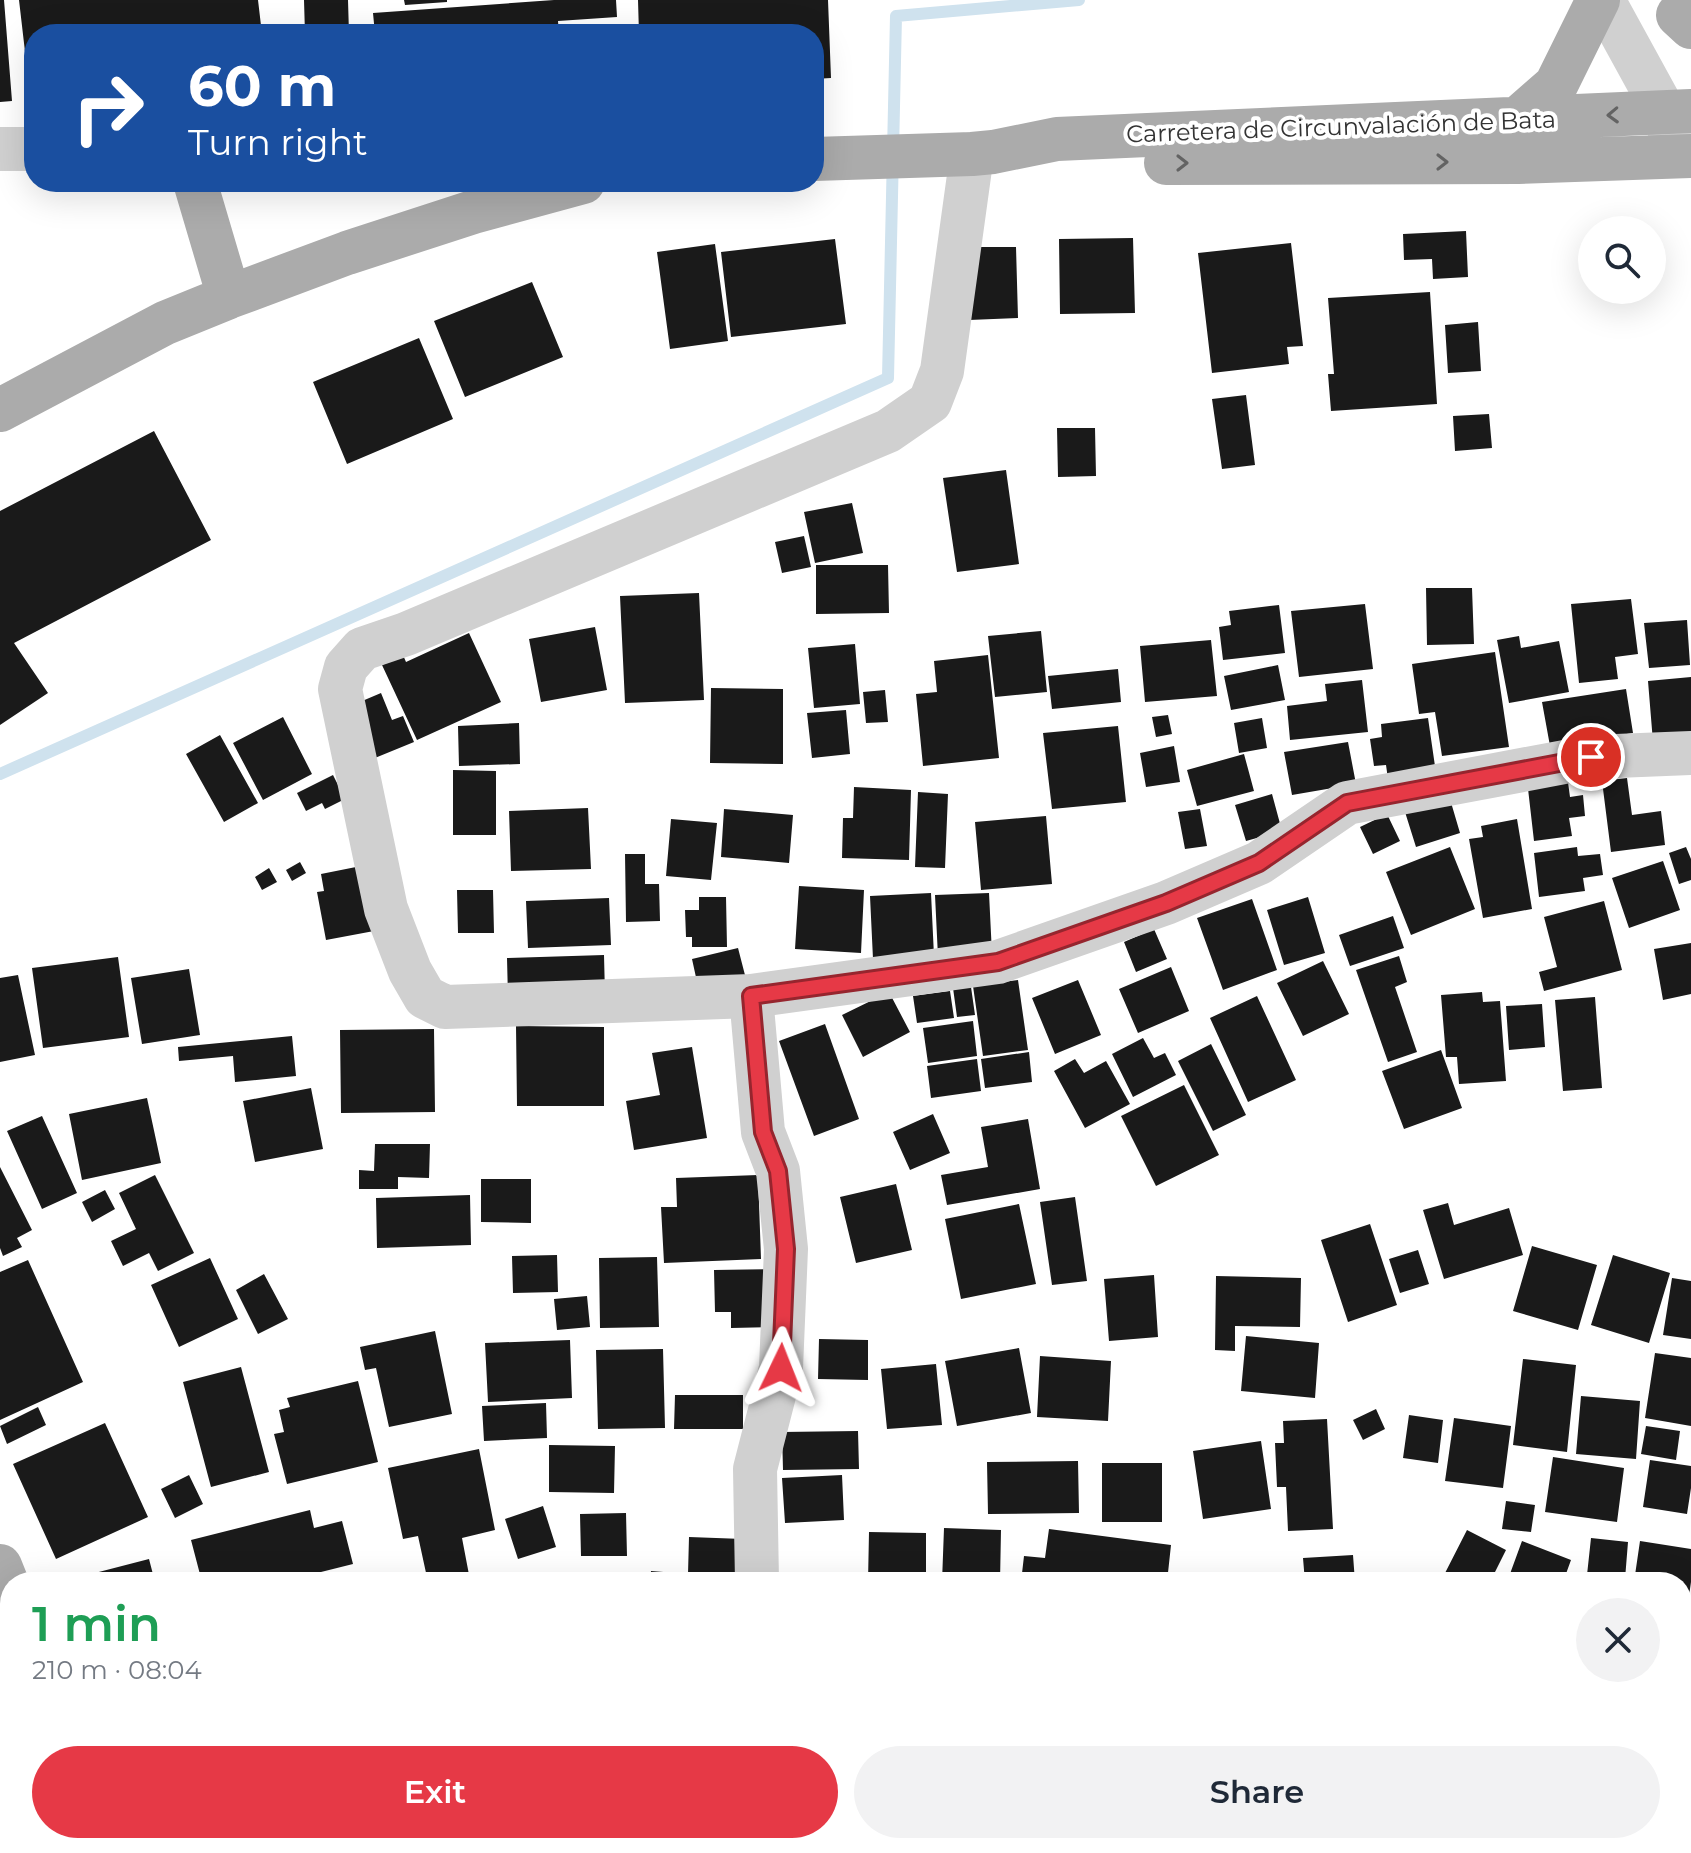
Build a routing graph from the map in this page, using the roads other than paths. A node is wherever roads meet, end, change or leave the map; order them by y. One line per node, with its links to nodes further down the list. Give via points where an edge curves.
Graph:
1 (1600, 0): 2 (street); 3 (main road, via 1556,85)
2 (1678, 112): 3 (main road, Carretera de Circunvalación de Bata, one-way to 3); 7 (street)
3 (1516, 120): 6 (main road, Carretera de Circunvalación de Bata, via 1057,139)
4 (0, 149): 5 (street)
5 (24, 149)
6 (970, 153): 7 (main road, Carretera de Circunvalación de Bata, one-way to 7, via 1055,163 1518,162); 8 (main road, Carretera de Circunvalación de Bata); 14 (street, via 942,371 930,402 888,431 362,649 346,667 340,689 386,909 425,997 445,1007)
7 (1683, 156)
8 (831, 159)
9 (198, 192): 11 (main road)
10 (546, 192): 11 (main road, via 347,253)
11 (229, 297): 12 (main road, via 165,323)
12 (0, 410)
13 (1691, 753): 14 (street, via 1591,757 1347,803 1259,863 1166,903 998,962)
14 (751, 996): 15 (street, via 763,1132 778,1171 786,1249 781,1368 755,1469)
15 (757, 1572)

